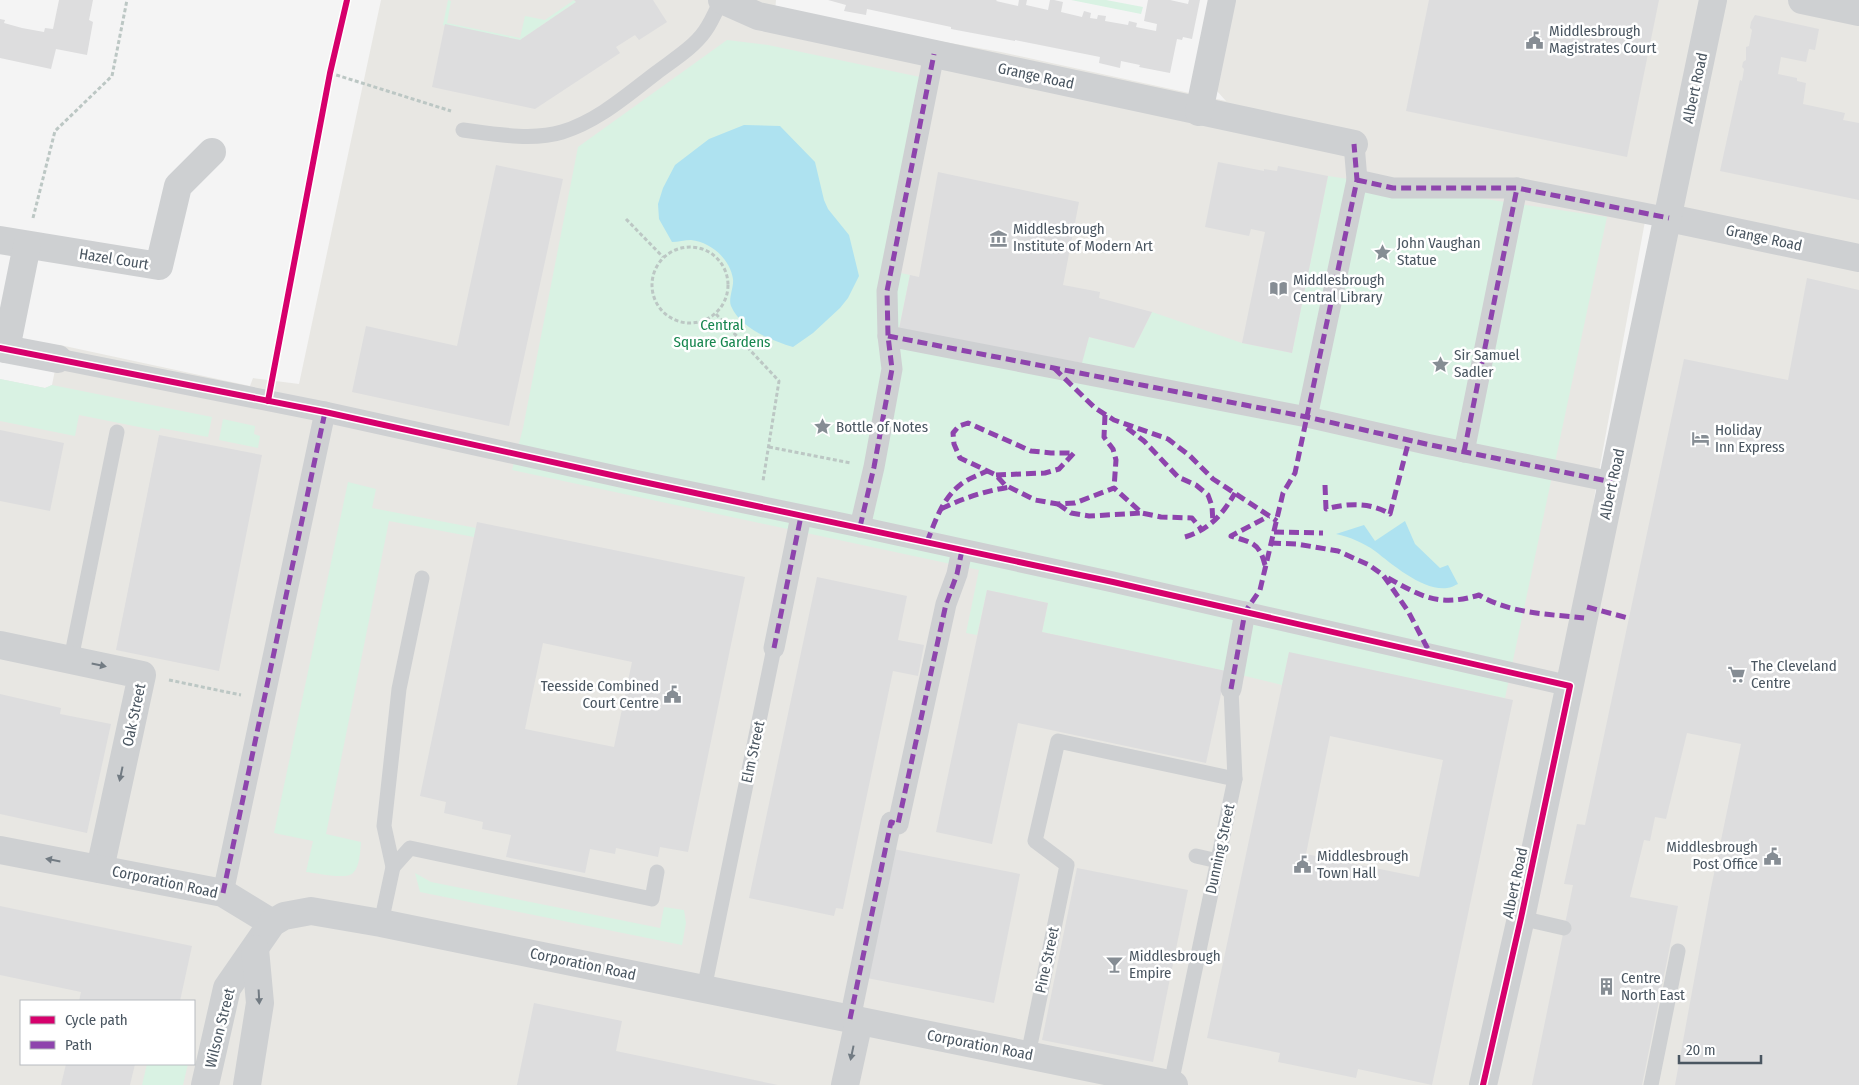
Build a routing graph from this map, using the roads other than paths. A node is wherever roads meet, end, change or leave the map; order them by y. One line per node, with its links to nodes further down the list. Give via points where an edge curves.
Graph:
1 (721, 0): 5 (street, Grange Road); 9 (lane, via 714,17 690,47 601,114 562,132 541,136)
2 (1222, 0): 8 (street)
3 (1713, 0): 14 (street, Albert Road)
4 (1802, 0): 6 (street)
5 (759, 8): 7 (street, Grange Road)
6 (1859, 12)
7 (934, 54): 8 (street, Grange Road); 18 (street, via 887,291)
8 (1199, 112): 10 (street, Grange Road)
9 (463, 130)
10 (1354, 144): 12 (street)
11 (212, 152): 16 (street, Hazel Court, via 178,186 159,266)
12 (1358, 180): 13 (street, via 1393,188); 22 (street)
13 (1517, 188): 14 (street); 24 (street)
14 (1669, 218): 17 (street, Grange Road); 25 (street, Albert Road)
15 (0, 240): 16 (street, Hazel Court)
16 (27, 245): 19 (street)
17 (1859, 258)
18 (888, 336): 22 (street); 27 (street, via 892,369)
19 (3, 349): 20 (street)
20 (58, 359): 21 (street)
21 (325, 412): 26 (street); 43 (street)
22 (1307, 417): 24 (street)
23 (117, 432): 33 (lane)
24 (1464, 452): 25 (street)
25 (1612, 482): 34 (street, Albert Road)
26 (800, 516): 27 (street); 32 (street, Elm Street)
27 (860, 527): 28 (street)
28 (962, 550): 30 (street); 51 (street, via 946,604 898,824 891,822)
29 (422, 578): 40 (lane, via 399,689 384,826)
30 (1245, 612): 34 (street); 35 (street, Dunning Street)
31 (0, 645): 33 (street, Oak Street)
32 (774, 648): 50 (lane, Elm Street)
33 (71, 660): 41 (street, Oak Street, one-way to 41, via 142,675)
34 (1570, 686): 44 (street, Albert Road)
35 (1231, 688): 36 (lane, Dunning Street)
36 (1235, 779): 39 (lane, Dunning Street); 52 (lane, Pine Street, via 1058,741 1044,831 1035,841 1067,865)
37 (0, 850): 41 (street, Corporation Road, one-way to 37)
38 (1196, 856): 39 (lane)
39 (1218, 861): 56 (lane, Dunning Street)
40 (393, 867): 42 (lane, via 410,848 652,899); 46 (lane)
41 (100, 869): 43 (street, Corporation Road)
42 (658, 872)
43 (223, 893): 45 (street, Corporation Road)
44 (1521, 918): 47 (lane); 57 (street, Albert Road)
45 (272, 923): 46 (street, Corporation Road, via 284,916 311,911); 48 (street, Wilson Street)
46 (381, 923): 50 (street, Corporation Road)
47 (1564, 928)
48 (255, 949): 53 (street, Wilson Street, via 226,988); 54 (street, Wilson Street, one-way to 54, via 260,1003)
49 (1678, 951): 58 (lane)
50 (704, 989): 51 (street, Corporation Road)
51 (854, 1020): 52 (street, Corporation Road); 55 (street, one-way to 55)
52 (1028, 1055): 56 (street, Corporation Road)
53 (205, 1085)
54 (247, 1085)
55 (845, 1085)
56 (1172, 1085)
57 (1484, 1085)
58 (1650, 1085)

